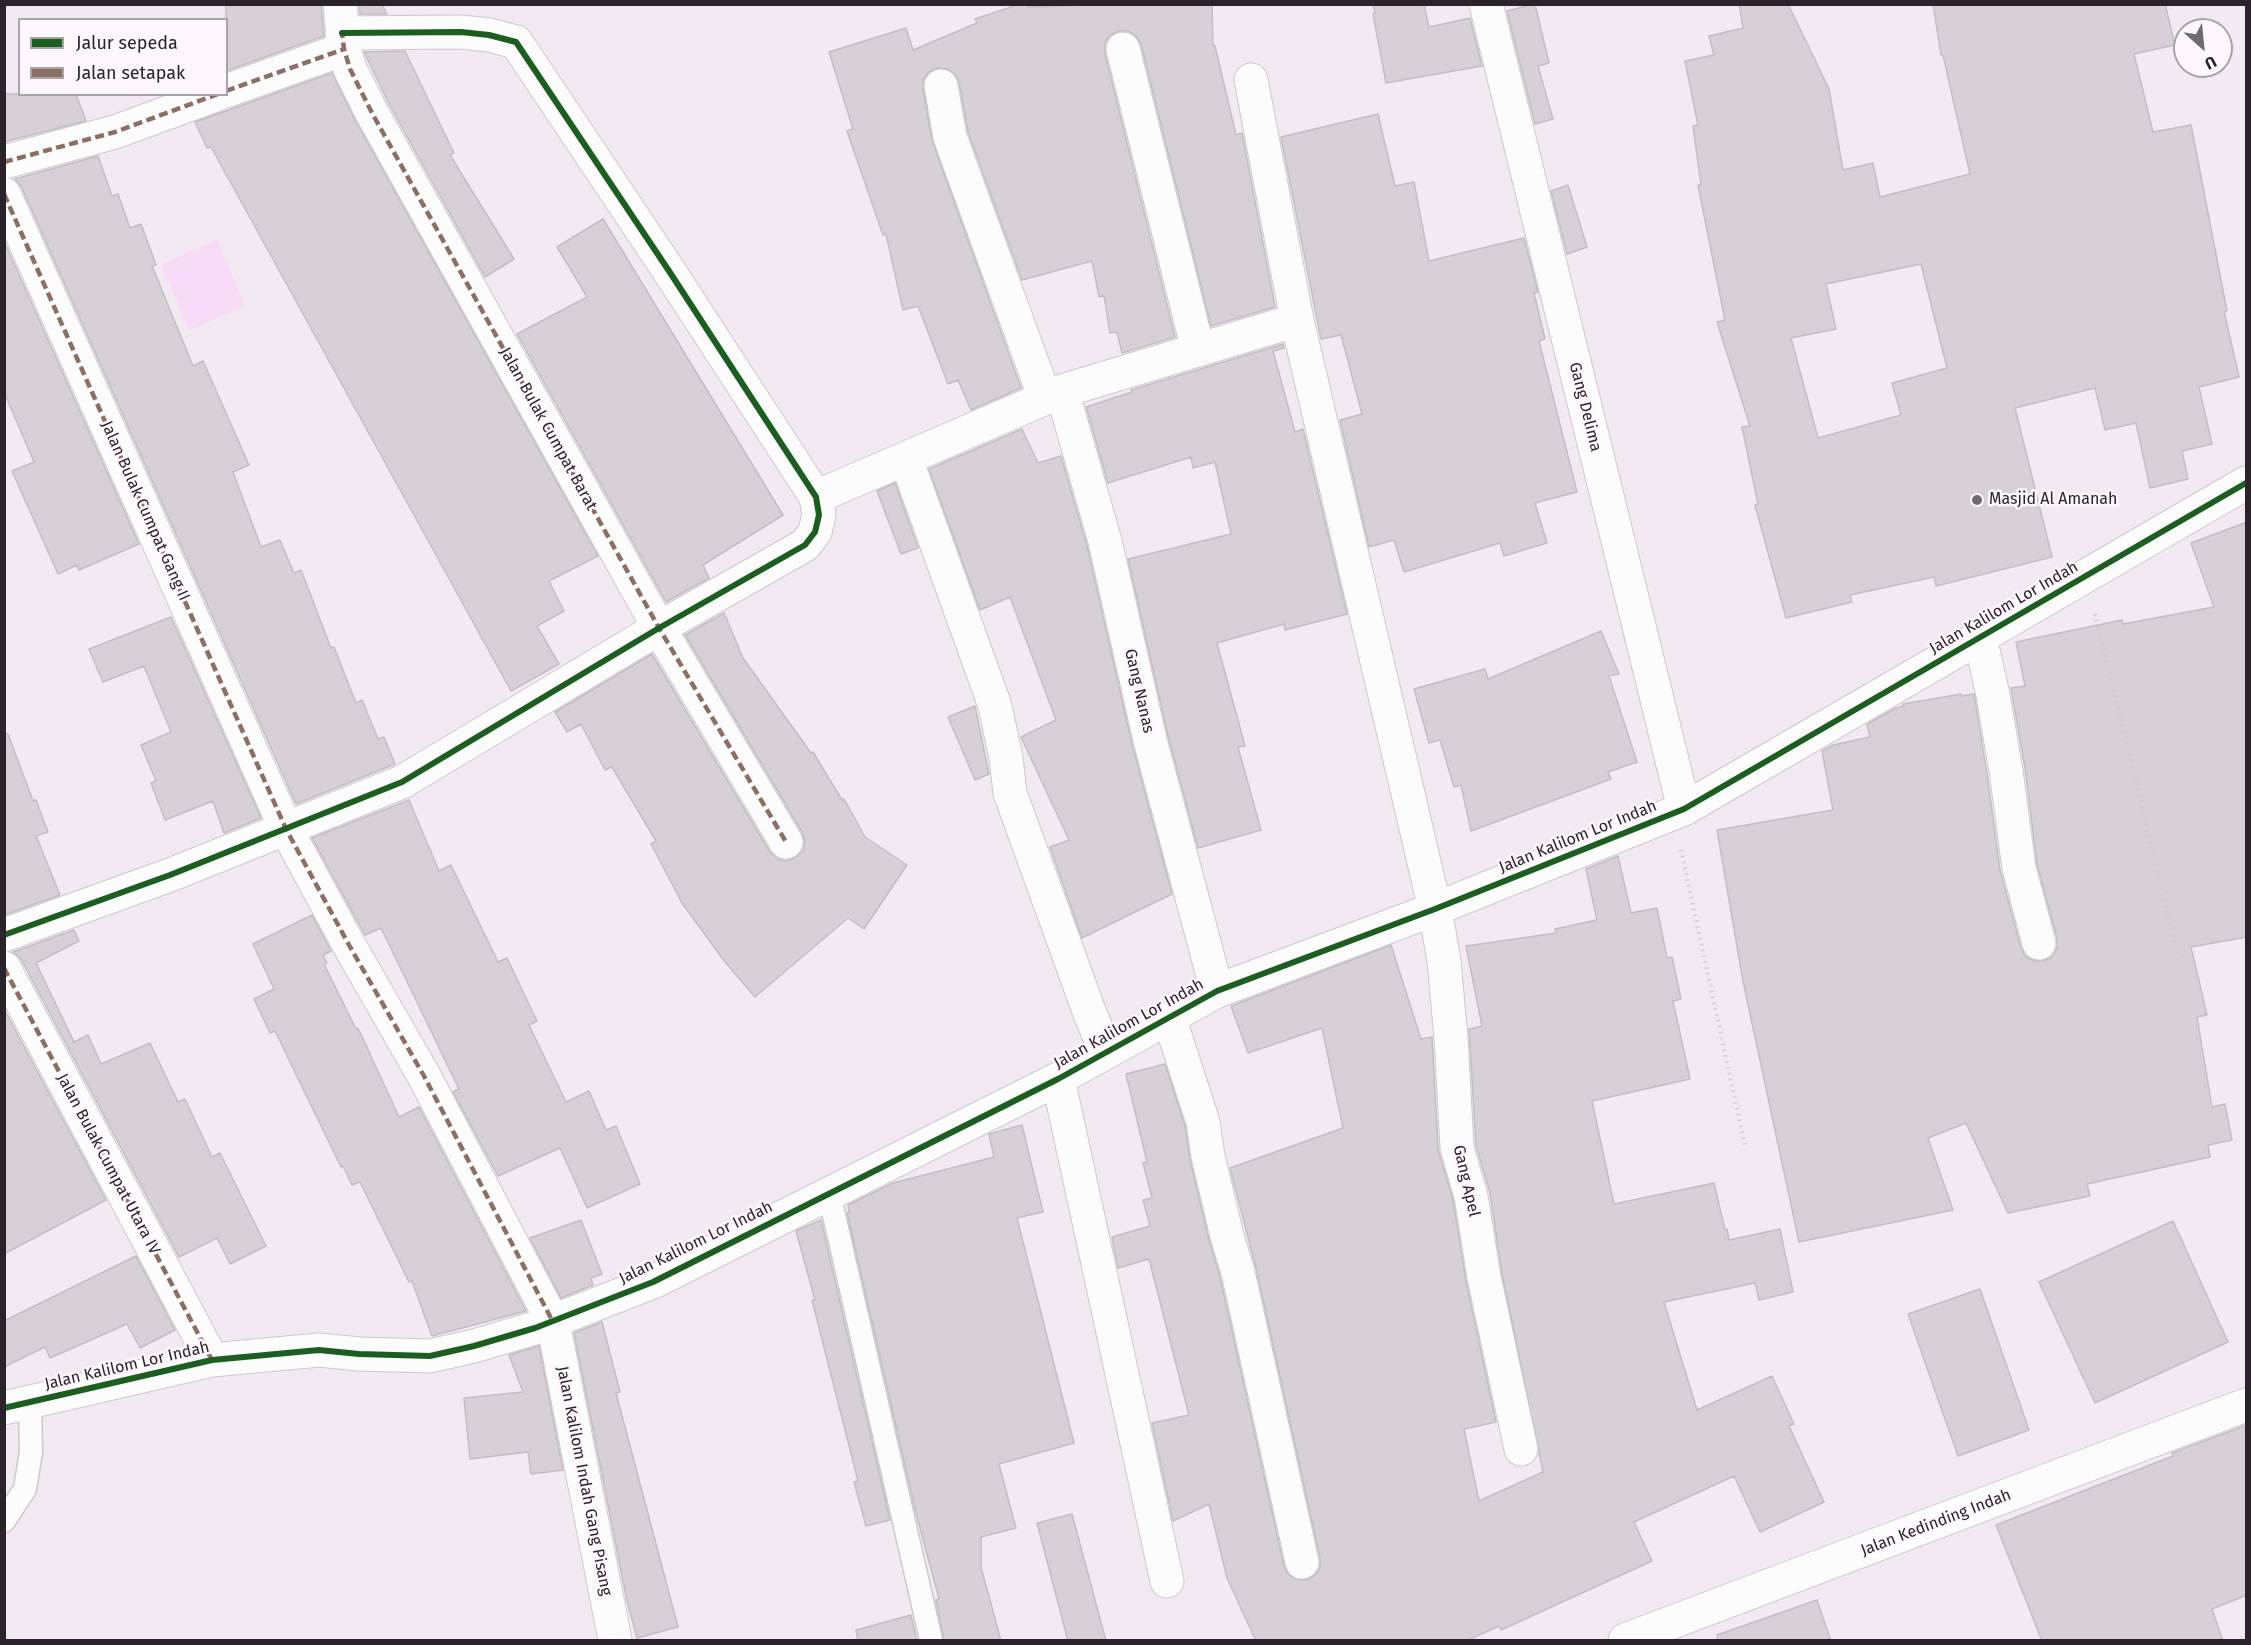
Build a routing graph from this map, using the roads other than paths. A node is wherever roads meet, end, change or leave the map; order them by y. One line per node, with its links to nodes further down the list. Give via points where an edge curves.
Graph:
1 (1486, 4): 18 (street, Gang Delima)
2 (342, 29): 6 (street); 15 (street, via 461,32 516,42); 16 (street, Jalan Bulak Cumpat Barat, via 350,69 372,113)
3 (1123, 49): 11 (street)
4 (1251, 80): 10 (street, Gang Apel)
5 (940, 86): 12 (street, Gang Nanas, via 950,137)
6 (228, 90)
7 (213, 96): 8 (street, via 115,132)
8 (4, 162)
9 (4, 194): 19 (street, Jalan Bulak Cumpat Gang II)
10 (1297, 320): 11 (street); 21 (street, Gang Apel)
11 (1198, 350): 12 (street)
12 (1054, 394): 13 (street); 25 (street, Gang Nanas, via 1105,541 1150,740)
13 (906, 459): 15 (street); 27 (street, via 995,706 1010,793)
14 (2247, 483): 17 (street, Jalan Kalilom Lor Indah)
15 (816, 497): 16 (street, via 819,515 815,532 805,545)
16 (659, 628): 19 (street, via 402,782); 20 (street, Jalan Bulak Cumpat Barat)
17 (1980, 637): 18 (street, Jalan Kalilom Lor Indah); 23 (street, via 2003,749 2019,868)
18 (1678, 811): 21 (street, Jalan Kalilom Lor Indah)
19 (286, 829): 22 (street); 30 (street, Jalan Bulak Cumpat Gang II, via 424,1076)
20 (786, 842)
21 (1435, 909): 25 (street, Jalan Kalilom Lor Indah); 34 (street, Gang Apel, via 1444,961 1457,1148 1471,1196)
22 (4, 935)
23 (2038, 944)
24 (4, 968): 31 (street, Jalan Bulak Cumpat Utara IV)
25 (1217, 991): 26 (street, Jalan Kalilom Lor Indah)
26 (1169, 1017): 27 (street, Jalan Kalilom Lor Indah); 36 (street, via 1203,1122)
27 (1106, 1052): 28 (street, Jalan Kalilom Lor Indah)
28 (1058, 1079): 29 (street, Jalan Kalilom Lor Indah); 37 (street)
29 (829, 1193): 30 (street, Jalan Kalilom Lor Indah, via 653,1282); 39 (lane)
30 (553, 1322): 31 (street, Jalan Kalilom Lor Indah, via 430,1356 319,1350); 38 (street, Jalan Kalilom Indah Gang Pisang)
31 (212, 1360): 32 (street, Jalan Kalilom Lor Indah)
32 (17, 1405): 35 (lane, via 31,1452 25,1489)
33 (2247, 1405): 40 (street, Jalan Kedinding Indah)
34 (1521, 1449)
35 (4, 1521)
36 (1302, 1562)
37 (1167, 1581)
38 (615, 1641)
39 (931, 1641)
40 (1625, 1641)

